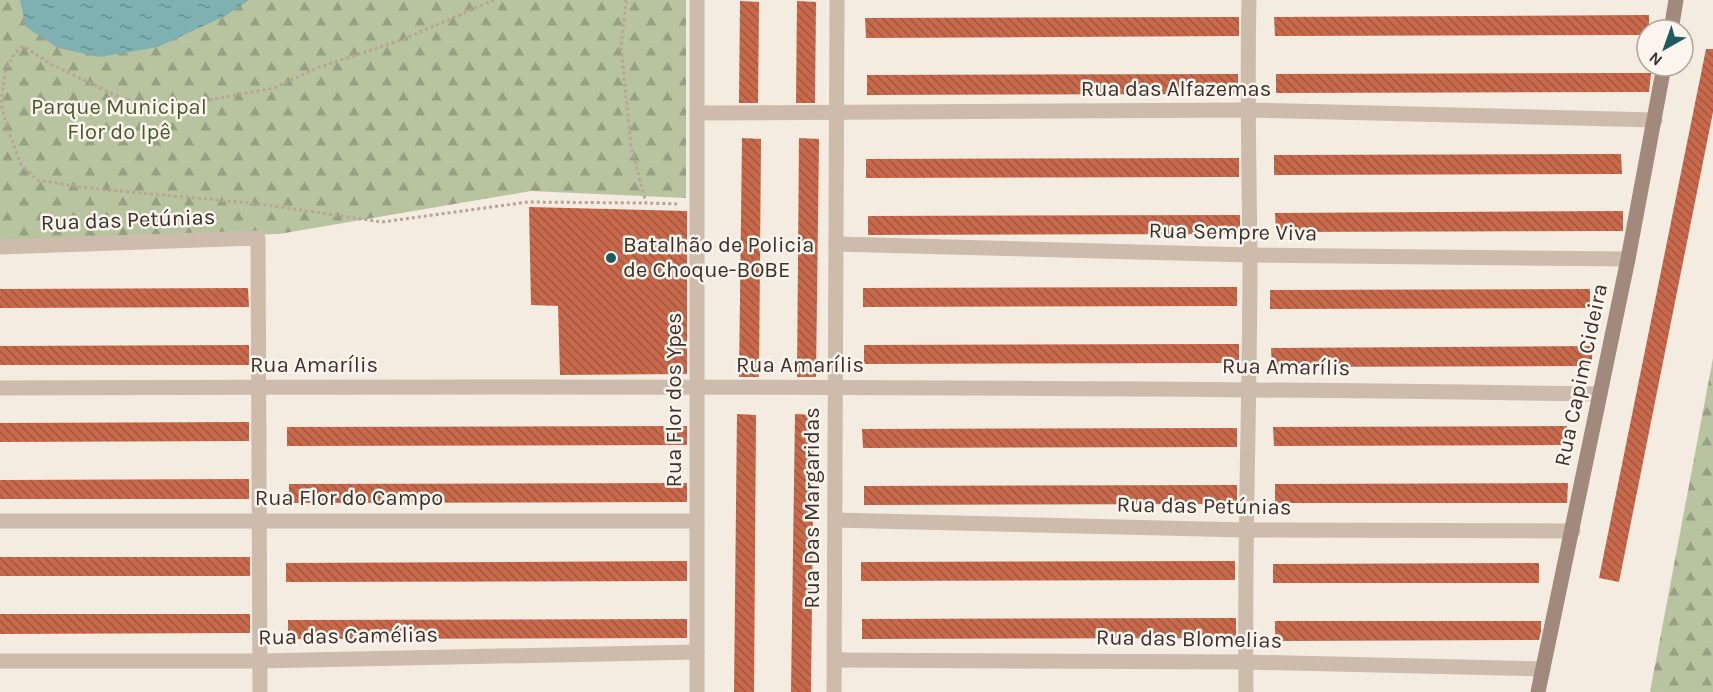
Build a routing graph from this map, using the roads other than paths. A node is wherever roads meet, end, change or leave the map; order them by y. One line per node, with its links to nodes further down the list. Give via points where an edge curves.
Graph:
1 (697, 0): 8 (street, Rua Flor dos Ypes)
2 (837, 0): 9 (street, Rua Das Margaridas)
3 (1249, 0): 7 (street)
4 (1676, 0): 5 (street)
5 (1673, 18)
6 (1662, 78): 10 (street, Rua Capim Cideira)
7 (1247, 110): 9 (street, Rua das Alfazemas); 10 (street, Rua das Alfazemas); 13 (street)
8 (697, 113): 9 (street, Rua das Alfazemas); 18 (street, Rua Flor dos Ypes)
9 (837, 113): 11 (street, Rua Das Margaridas)
10 (1655, 120): 14 (street, Rua Capim Cideira)
11 (836, 244): 13 (street, Rua Sempre Viva); 16 (street, Rua Das Margaridas)
12 (0, 247): 15 (street, Rua das Petúnias, via 258,238)
13 (1250, 255): 14 (street, Rua Sempre Viva); 19 (street)
14 (1628, 259): 20 (street, Rua Capim Cideira)
15 (259, 387): 17 (street, Rua Amarílis); 18 (street, Rua Amarílis); 21 (street)
16 (834, 387): 18 (street, Rua Amarílis); 19 (street, Rua Amarílis); 23 (street, Rua Das Margaridas)
17 (0, 388)
18 (697, 388): 22 (street, Rua Flor dos Ypes)
19 (1248, 389): 20 (street, Rua Amarílis); 25 (street)
20 (1600, 394): 26 (street, Rua Capim Cideira)
21 (259, 520): 22 (street, Rua Flor do Campo); 24 (street, Rua Flor do Campo); 30 (street)
22 (697, 520): 27 (street, Rua Flor dos Ypes)
23 (835, 520): 25 (street, Rua das Petúnias); 28 (street, Rua Das Margaridas)
24 (0, 521)
25 (1245, 530): 26 (street, Rua das Petúnias); 31 (street)
26 (1573, 531): 32 (street, Rua Capim Cideira)
27 (697, 652): 30 (street, Rua das Camélias); 34 (street, Rua Flor dos Ypes)
28 (835, 660): 31 (street, Rua das Blomelias); 35 (street, Rua Das Margaridas)
29 (0, 661): 30 (street, Rua das Camélias)
30 (259, 661): 33 (street)
31 (1245, 662): 32 (street, Rua das Blomelias); 36 (street)
32 (1543, 669): 37 (street, Rua Capim Cideira)
33 (260, 692)
34 (697, 692)
35 (834, 692)
36 (1246, 692)
37 (1538, 692)

